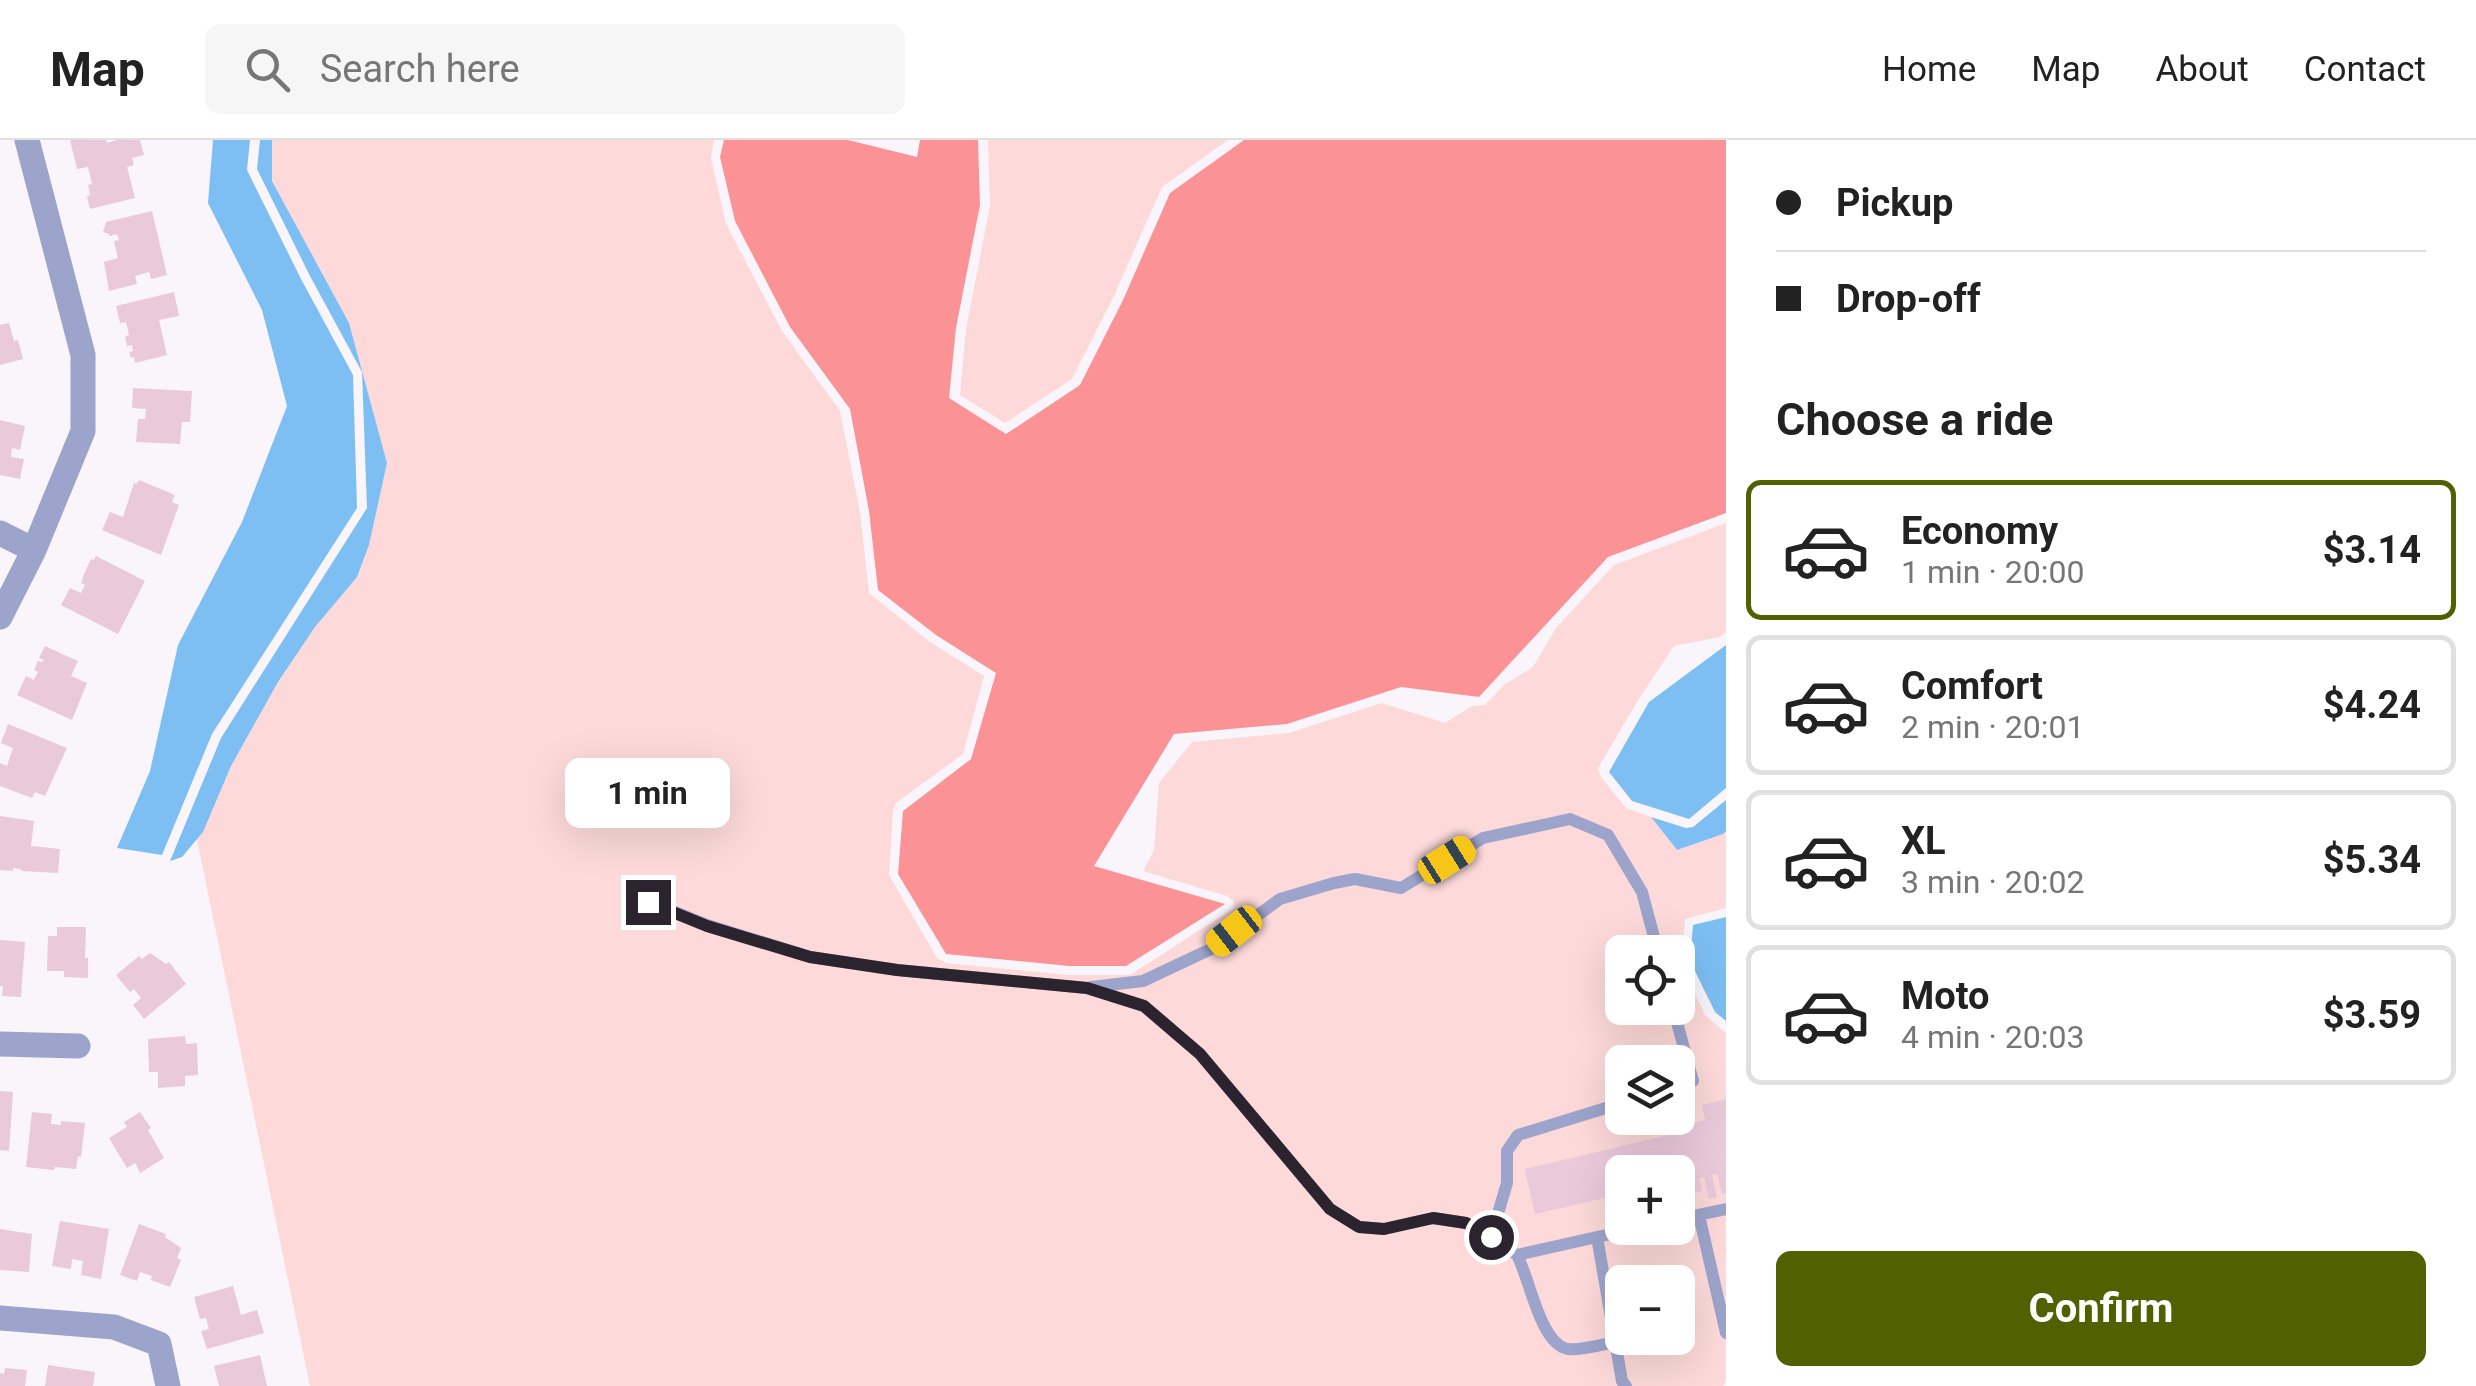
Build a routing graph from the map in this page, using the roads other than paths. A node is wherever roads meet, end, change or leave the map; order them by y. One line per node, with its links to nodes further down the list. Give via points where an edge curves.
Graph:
1 (27, 140): 3 (street, via 83,355 84,432)
2 (0, 533): 3 (street)
3 (34, 550): 4 (street)
4 (0, 617)
5 (648, 902): 7 (lane, via 810,957)
6 (1653, 935): 7 (lane, via 1642,892 1608,835 1570,819 1483,838 1401,888 1355,879 1280,899 1212,949 1160,973)
7 (1087, 988): 16 (lane, via 1144,1006 1200,1054 1330,1209 1359,1227 1384,1229 1433,1218 1466,1223)
8 (0, 1044): 9 (street)
9 (78, 1046)
10 (1605, 1108): 16 (lane, via 1518,1135 1507,1151 1507,1183)
11 (1726, 1209): 12 (lane)
12 (1699, 1215): 13 (lane); 20 (lane)
13 (1695, 1216)
14 (1605, 1235): 15 (lane)
15 (1597, 1236): 17 (lane); 18 (lane)
16 (1491, 1237): 17 (lane)
17 (1517, 1256): 21 (lane, via 1545,1331 1556,1342 1568,1349)
18 (1605, 1281)
19 (0, 1318): 23 (street, via 114,1327 159,1344)
20 (1726, 1332)
21 (1605, 1344)
22 (1618, 1355): 24 (lane)
23 (168, 1386)
24 (1626, 1386)

